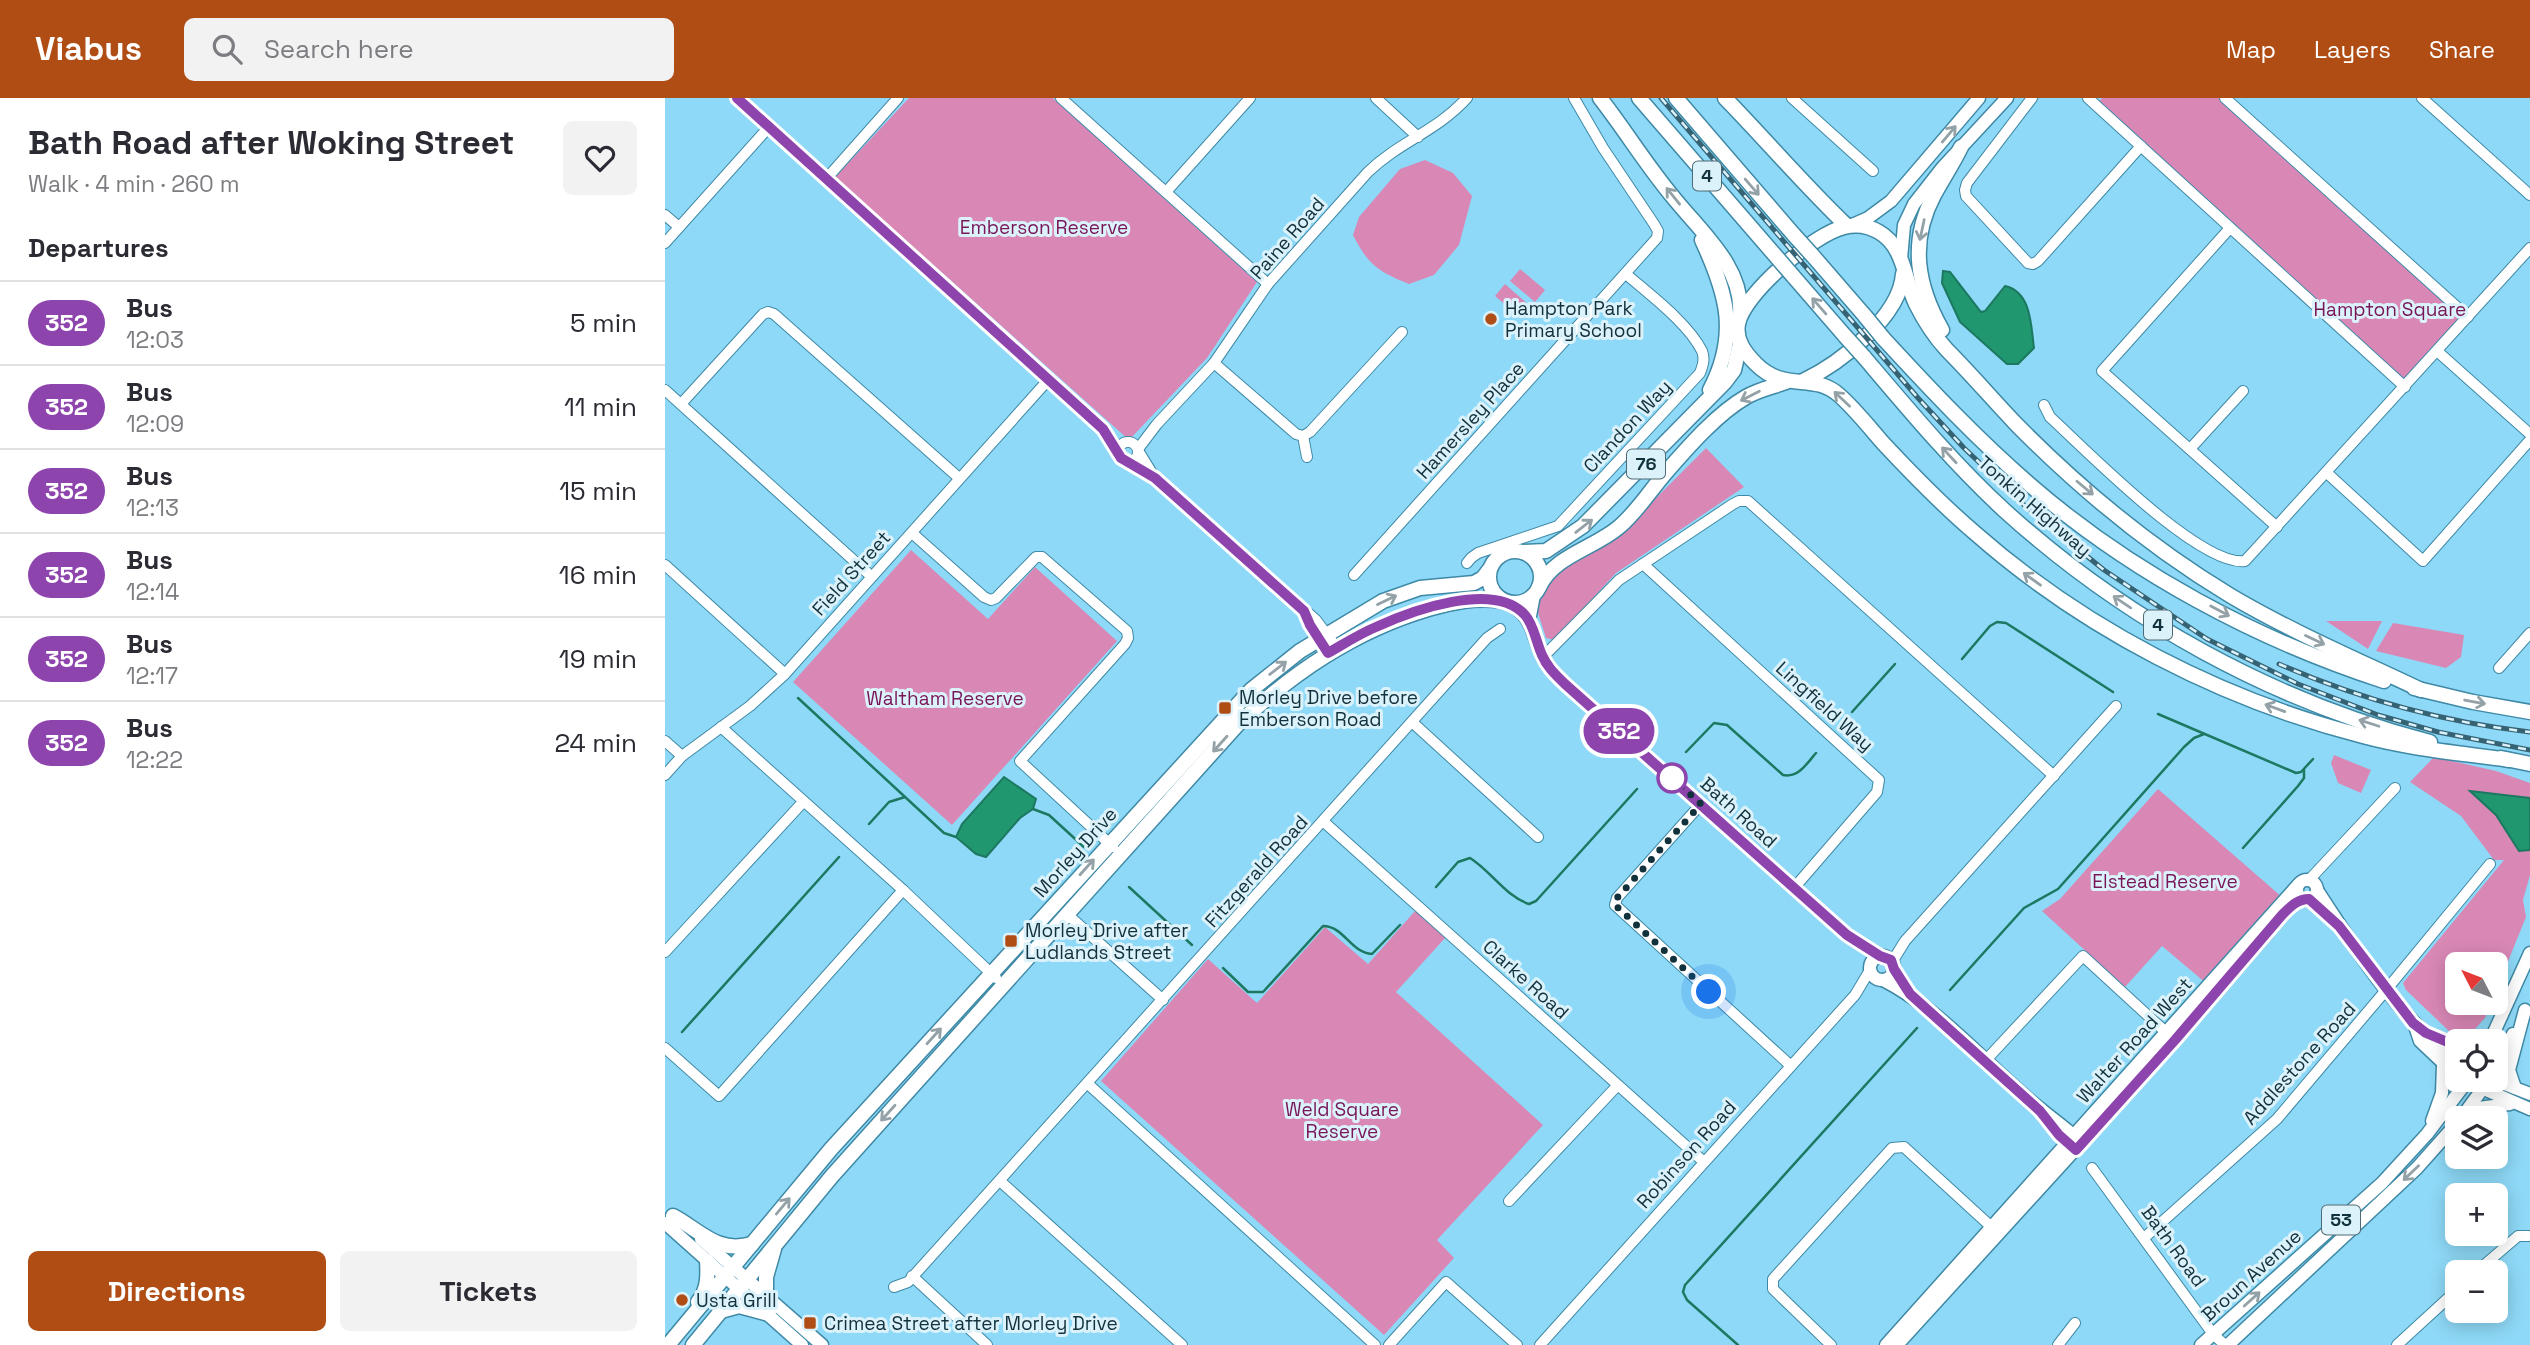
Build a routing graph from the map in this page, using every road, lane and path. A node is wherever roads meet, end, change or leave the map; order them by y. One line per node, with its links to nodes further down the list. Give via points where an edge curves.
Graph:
1 (737, 98): 19 (street)
2 (898, 98): 24 (street)
3 (1061, 98): 25 (street)
4 (1250, 98): 25 (street)
5 (1376, 98): 20 (street)
6 (1467, 98): 20 (street, Paine Road, via 1451,116)
7 (1574, 98): 35 (street, Hamersley Place, via 1658,231 1657,239)
8 (1600, 98): 28 (highway, one-way to 8)
9 (1639, 98): 93 (highway, Tonkin Highway / 4, one-way to 9, bridge, via 2425,741 2335,712 2256,678 2164,629 2085,576 2004,510 1944,450)
10 (1676, 98): 86 (highway, Tonkin Highway / 4, one-way to 86, bridge, via 1942,401 2072,519 2141,566 2238,620 2314,656)
11 (1725, 98): 29 (highway)
12 (1792, 98): 23 (street)
13 (1979, 98): 29 (main road, one-way to 13, via 1891,201)
14 (2007, 98): 22 (main road)
15 (2032, 98): 21 (street, via 1965,190 2028,263 2038,261)
16 (2088, 98): 21 (street)
17 (2225, 98): 38 (street)
18 (2422, 98): 26 (street)
19 (769, 127): 24 (street); 30 (street)
20 (1418, 137): 36 (street, Paine Road, via 1382,158)
21 (2141, 146): 31 (street)
22 (1961, 147): 34 (main road, via 1908,214 1902,233); 43 (highway, one-way to 43, via 1923,220 1919,267 1932,312)
23 (1874, 171)
24 (827, 178): 44 (street)
25 (1166, 192): 36 (street)
26 (2530, 195)
27 (665, 215): 30 (street)
28 (1691, 217): 37 (highway, via 1708,235 1731,275 1741,299); 52 (highway, via 1720,277 1727,335 1718,375)
29 (1849, 226): 34 (highway, via 1883,234); 37 (highway, via 1820,238 1786,263)
30 (679, 227): 32 (street)
31 (2230, 228): 47 (street); 59 (street, via 2102,371)
32 (665, 243)
33 (2530, 248): 38 (street)
34 (1902, 263): 43 (highway, via 1927,323); 46 (highway, via 1899,294 1876,325 1841,358)
35 (1626, 274): 70 (street, Clandon Way, via 1691,335 1703,352 1700,373 1558,526 1478,553); 74 (street, Hamersley Place)
36 (1268, 284): 42 (street, Paine Road)
37 (1740, 316): 40 (highway, 76)
38 (2468, 317): 41 (street)
39 (1402, 332): 56 (street)
40 (1740, 344): 45 (highway, via 1761,369); 52 (highway, 76, via 1734,370)
41 (2437, 351): 47 (street); 55 (street)
42 (1214, 363): 53 (street, Paine Road); 56 (street)
43 (1969, 370): 86 (highway, one-way to 86, via 2070,475 2185,566 2290,628)
44 (1049, 379): 54 (street); 65 (street, Field Street)
45 (1786, 382): 46 (highway, 76); 76 (highway, 76, one-way to 76, via 1751,394 1728,409 1620,526 1559,562)
46 (1802, 382): 93 (highway, one-way to 46, via 2403,746 2314,722 2205,681 2119,636 2050,592 1975,533 1928,491 1840,396 1824,386)
47 (2405, 387): 64 (street)
48 (665, 390): 50 (street)
49 (2243, 391): 59 (street)
50 (681, 404): 65 (street, via 768,312); 75 (street)
51 (2044, 405): 67 (street, via 2050,417 2162,520 2225,560 2239,562 2251,556)
52 (1691, 417): 69 (highway, 76, one-way to 52, via 1546,551 1583,527)
53 (1157, 425): 58 (street, Paine Road); 60 (street, Paine Road)
54 (1103, 429): 58 (street); 61 (street)
55 (2530, 434)
56 (1303, 436): 62 (street)
57 (2530, 440): 64 (street, via 2423,561)
58 (1127, 441): 60 (street); 61 (street)
59 (2190, 449): 67 (street)
60 (1138, 450): 63 (street, via 1134,460); 66 (street)
61 (1118, 453): 63 (street)
62 (1307, 457)
63 (1126, 462): 66 (street)
64 (2327, 473): 67 (street)
65 (959, 478): 68 (street, Field Street)
66 (1155, 478): 81 (street, via 1304,611 1310,625)
67 (2277, 527)
68 (912, 533): 75 (street, Field Street); 102 (street, via 991,600 1035,557 1042,557 1127,631 1125,644 1020,761)
69 (1523, 552): 73 (highway, via 1506,552); 76 (highway, via 1540,570)
70 (1467, 563)
71 (1643, 564): 83 (street, via 1607,590); 96 (street, via 1744,500); 105 (street, Lingfield Way, via 1879,780 1877,792)
72 (665, 565): 85 (street)
73 (1489, 570): 77 (highway, via 1490,587); 81 (highway, Morley Drive, one-way to 73, via 1400,594 1474,583)
74 (1354, 575)
75 (871, 576): 85 (street, Field Street)
76 (1537, 591): 77 (highway, via 1519,604); 78 (main road)
77 (1504, 601): 78 (main road, Bath Road); 82 (highway, Morley Drive, via 1469,599 1397,618)
78 (1529, 621): 83 (main road, Bath Road)
79 (1500, 629): 89 (street, Fitzgerald Road)
80 (2530, 633): 84 (street)
81 (1324, 637): 82 (street); 102 (highway, Morley Drive, one-way to 81, via 1243,698 1277,668)
82 (1332, 651): 103 (highway, Morley Drive, one-way to 103, via 1290,678 1238,724)
83 (1543, 657): 99 (main road, Bath Road, via 1565,684)
84 (2499, 668)
85 (785, 674): 90 (street, Field Street)
86 (2421, 690): 88 (highway, Tonkin Highway / 4, one-way to 88)
87 (2116, 706): 96 (street, Robinson Road)
88 (2530, 712)
89 (1412, 722): 100 (street, Fitzgerald Road); 101 (street)
90 (721, 727): 92 (street, Field Street); 98 (street)
91 (665, 741): 92 (street)
92 (682, 756): 95 (street, Field Street)
93 (2509, 760): 94 (highway, Tonkin Highway / 4)
94 (2530, 764)
95 (665, 775)
96 (2055, 776): 112 (street, Robinson Road)
97 (2395, 788): 107 (street, Walter Road West)
98 (803, 802): 106 (street); 110 (street)
99 (1701, 804): 105 (main road, Bath Road); 130 (street, via 1617,898 1616,909)
100 (1324, 822): 118 (street, Fitzgerald Road); 133 (street, Clarke Road)
101 (1538, 837)
102 (1109, 843): 103 (street); 113 (highway, Morley Drive, one-way to 102)
103 (1122, 854): 108 (highway, Morley Drive)
104 (2490, 864): 116 (street, Addlestone Road)
105 (1794, 888): 109 (main road, Bath Road)
106 (902, 890): 113 (street); 126 (street, via 719,1096)
107 (2309, 890): 116 (main road); 123 (main road, Walter Road West)
108 (1069, 915): 115 (highway, Morley Drive); 118 (street)
109 (1847, 935): 112 (main road, Bath Road); 114 (main road, Bath Road)
110 (665, 952)
111 (2530, 953): 121 (main road)
112 (1888, 961): 114 (main road, Robinson Road, via 1891,975); 114 (main road, Robinson Road, via 1873,960); 117 (main road, Bath Road)
113 (991, 973): 115 (street); 156 (highway, Morley Drive, one-way to 113, via 831,1149)
114 (1876, 974): 117 (main road, Bath Road); 130 (street, Robinson Road)
115 (1004, 985): 155 (highway, Morley Drive, one-way to 155)
116 (2387, 989): 120 (main road); 154 (street, Addlestone Road, via 2277,1119)
117 (1910, 994): 128 (main road, Bath Road)
118 (1163, 1000): 132 (street, Fitzgerald Road)
119 (2528, 1005): 125 (main road); 135 (main road, via 2509,1070)
120 (2413, 1023): 122 (main road); 129 (main road, via 2420,1041)
121 (2495, 1029)
122 (2426, 1033): 124 (main road); 127 (main road)
123 (2171, 1037): 128 (street, via 2083,956); 146 (main road, Walter Road West)
124 (2445, 1041)
125 (2508, 1043)
126 (665, 1048)
127 (2445, 1049)
128 (1985, 1061): 146 (main road, Bath Road, via 2040,1111 2066,1127)
129 (2442, 1065): 131 (main road); 144 (main road, via 2442,1093)
130 (1791, 1066): 147 (street, Robinson Road)
131 (2445, 1067)
132 (1089, 1084): 149 (street, Fitzgerald Road); 176 (street)
133 (1617, 1086): 147 (street, Clarke Road); 150 (street)
134 (2508, 1087): 135 (main road)
135 (2515, 1088): 139 (main road)
136 (2454, 1092): 144 (main road, Broun Avenue / 53)
137 (2481, 1092): 141 (main road, Broun Avenue / 53)
138 (2499, 1092): 140 (main road)
139 (2530, 1094)
140 (2514, 1104): 142 (main road); 143 (main road)
141 (2470, 1106)
142 (2496, 1106)
143 (2530, 1109)
144 (2427, 1134): 169 (main road, Broun Avenue / 53, one-way to 144, via 2382,1183)
145 (2445, 1136): 185 (main road, Broun Avenue / 53, one-way to 185, via 2410,1175)
146 (2075, 1142): 152 (main road, Walter Road West)
147 (1704, 1162): 179 (street, Robinson Road)
148 (2092, 1168): 154 (street, Bath Road)
149 (1000, 1181): 160 (street, Fitzgerald Road); 175 (street)
150 (1509, 1201)
151 (668, 1216): 156 (highway, via 691,1225 710,1241 732,1247); 158 (main road); 159 (main road)
152 (1995, 1230): 180 (street, via 1904,1147 1892,1148 1773,1279 1773,1289); 181 (main road, Walter Road West); 182 (main road, Walter Road West)
153 (2530, 1236): 157 (street, via 2518,1236)
154 (2144, 1238): 169 (street, Bath Road)
155 (777, 1242): 161 (highway, Morley Drive); 163 (highway, via 766,1277)
156 (752, 1244): 159 (highway, Morley Drive)
157 (2490, 1260)
158 (708, 1261): 159 (main road); 167 (highway, via 708,1280)
159 (730, 1272): 161 (main road); 167 (highway, Morley Drive)
160 (912, 1276): 162 (street, Fitzgerald Road); 174 (street)
161 (743, 1284): 163 (main road); 165 (highway, Morley Drive); 166 (main road)
162 (894, 1287)
163 (766, 1295): 173 (main road)
164 (2445, 1301): 186 (street)
165 (721, 1311): 166 (highway, via 740,1306); 171 (highway, Morley Drive)
166 (769, 1314): 172 (main road)
167 (689, 1322): 170 (highway, Morley Drive)
168 (2075, 1323): 183 (street)
169 (2213, 1334): 184 (main road, Broun Avenue / 53); 185 (street, Bath Road)
170 (669, 1345)
171 (693, 1345)
172 (802, 1345)
173 (822, 1345)
174 (987, 1345)
175 (1182, 1345)
176 (1375, 1345)
177 (1389, 1345): 178 (street, via 1446,1282)
178 (1517, 1345)
179 (1540, 1345)
180 (1831, 1345)
181 (1886, 1345)
182 (1897, 1345)
183 (2058, 1345)
184 (2201, 1345)
185 (2227, 1345)
186 (2397, 1345)

